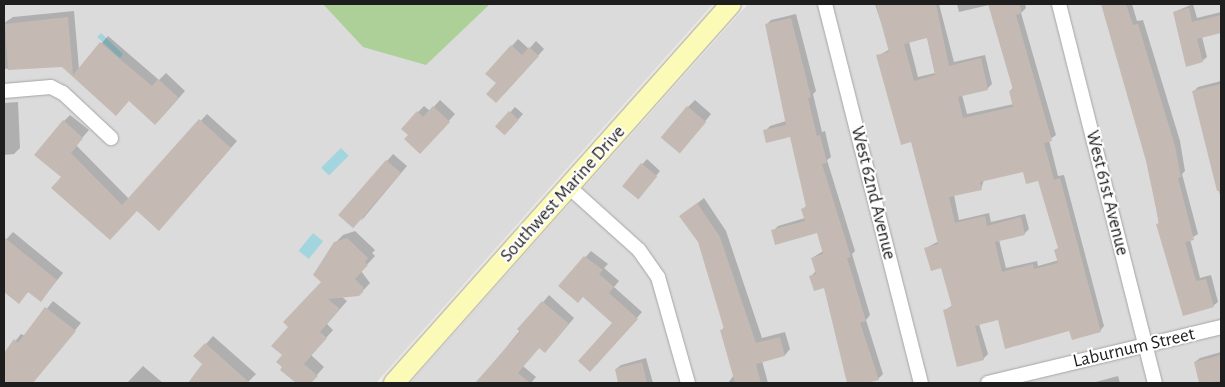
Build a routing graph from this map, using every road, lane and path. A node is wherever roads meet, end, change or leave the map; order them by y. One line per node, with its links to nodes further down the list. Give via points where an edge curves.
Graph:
1 (731, 4): 6 (main road, Southwest Marine Drive)
2 (825, 4): 11 (street, West 62nd Avenue)
3 (1059, 4): 8 (street, West 61st Avenue)
4 (4, 91): 5 (street, via 51,87 62,92)
5 (111, 138)
6 (569, 187): 9 (main road, Southwest Marine Drive); 10 (street, via 639,250 658,277)
7 (1221, 327): 8 (street, Laburnum Street)
8 (1145, 346): 12 (street, Laburnum Street); 13 (street, West 61st Avenue)
9 (394, 383)
10 (688, 383)
11 (921, 383)
12 (988, 383)
13 (1155, 383)

